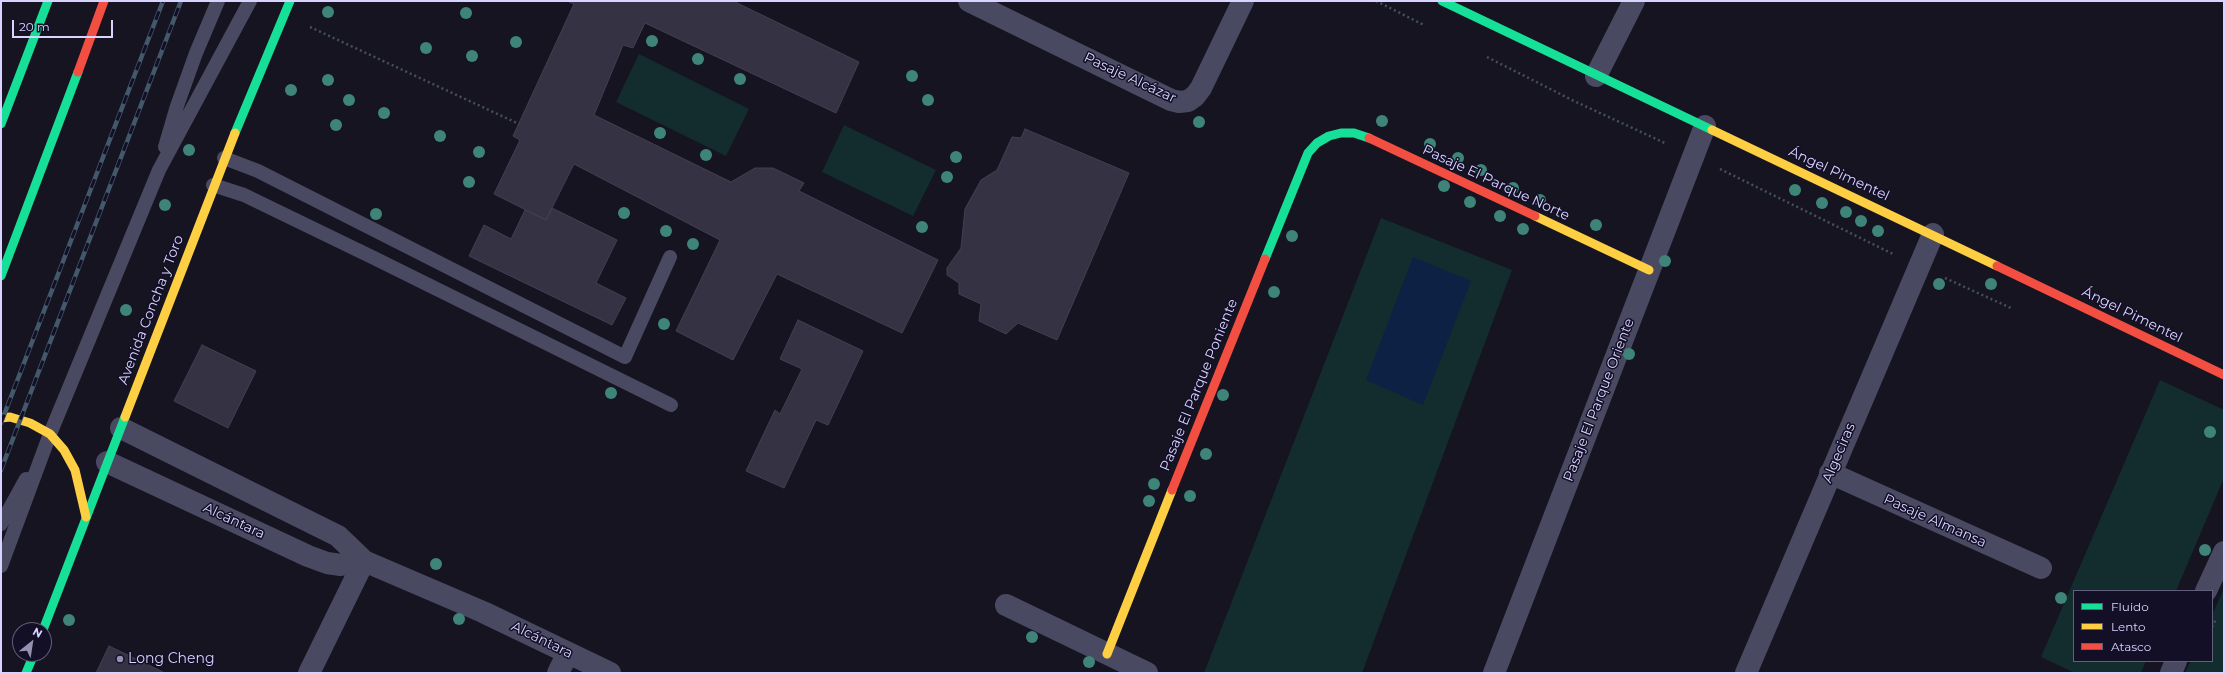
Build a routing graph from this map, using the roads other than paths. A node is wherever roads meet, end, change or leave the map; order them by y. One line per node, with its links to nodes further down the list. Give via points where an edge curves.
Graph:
1 (48, 1): 11 (street)
2 (104, 1): 20 (street)
3 (218, 1): 15 (lane, via 177,106)
4 (250, 1): 15 (lane)
5 (290, 1): 14 (street, Avenida Concha y Toro)
6 (969, 1): 7 (street, Pasaje Alcázar, via 1171,100 1180,102 1188,101 1201,88)
7 (1243, 1)
8 (1442, 1): 10 (street, Ángel Pimentel)
9 (1634, 1): 10 (street)
10 (1596, 76): 12 (street, Ángel Pimentel)
11 (1, 124)
12 (1705, 126): 17 (street, Ángel Pimentel); 19 (street, Pasaje El Parque Oriente)
13 (1329, 136): 19 (street, Pasaje El Parque Norte, via 1354,133 1366,137); 38 (street, Pasaje El Parque Poniente, via 1317,143 1302,165)
14 (224, 158): 16 (street, Avenida Concha y Toro); 18 (lane, via 258,171 625,357)
15 (159, 170): 25 (lane)
16 (213, 185): 22 (lane, via 244,196 367,254); 24 (street, Avenida Concha y Toro)
17 (1933, 234): 21 (street, Ángel Pimentel); 27 (street, Algeciras)
18 (670, 257)
19 (1649, 270): 46 (street, Pasaje El Parque Oriente)
20 (1, 276)
21 (2224, 375)
22 (670, 405)
23 (1, 418): 25 (street, via 10,417 30,423)
24 (120, 428): 26 (street, Avenida Concha y Toro); 31 (street, Alcántara, via 338,536)
25 (50, 434): 28 (street, via 64,450 74,470); 29 (lane); 32 (lane)
26 (107, 462): 28 (street, Avenida Concha y Toro); 31 (street, Alcántara, via 308,556 341,565)
27 (1830, 474): 33 (street, Pasaje Almansa); 47 (street, Algeciras)
28 (86, 516): 36 (street, Avenida Concha y Toro)
29 (1, 524)
30 (2224, 552): 34 (street)
31 (364, 560): 37 (street, Alcántara); 42 (street)
32 (1, 566)
33 (2041, 568)
34 (2206, 590)
35 (1006, 605): 38 (street)
36 (46, 622)
37 (568, 652): 43 (street); 44 (street, Alcántara)
38 (1107, 654): 45 (street)
39 (31, 662): 41 (street)
40 (2176, 662): 48 (street)
41 (26, 673)
42 (309, 673)
43 (558, 673)
44 (610, 673)
45 (1147, 673)
46 (1494, 673)
47 (1746, 673)
48 (2170, 673)

